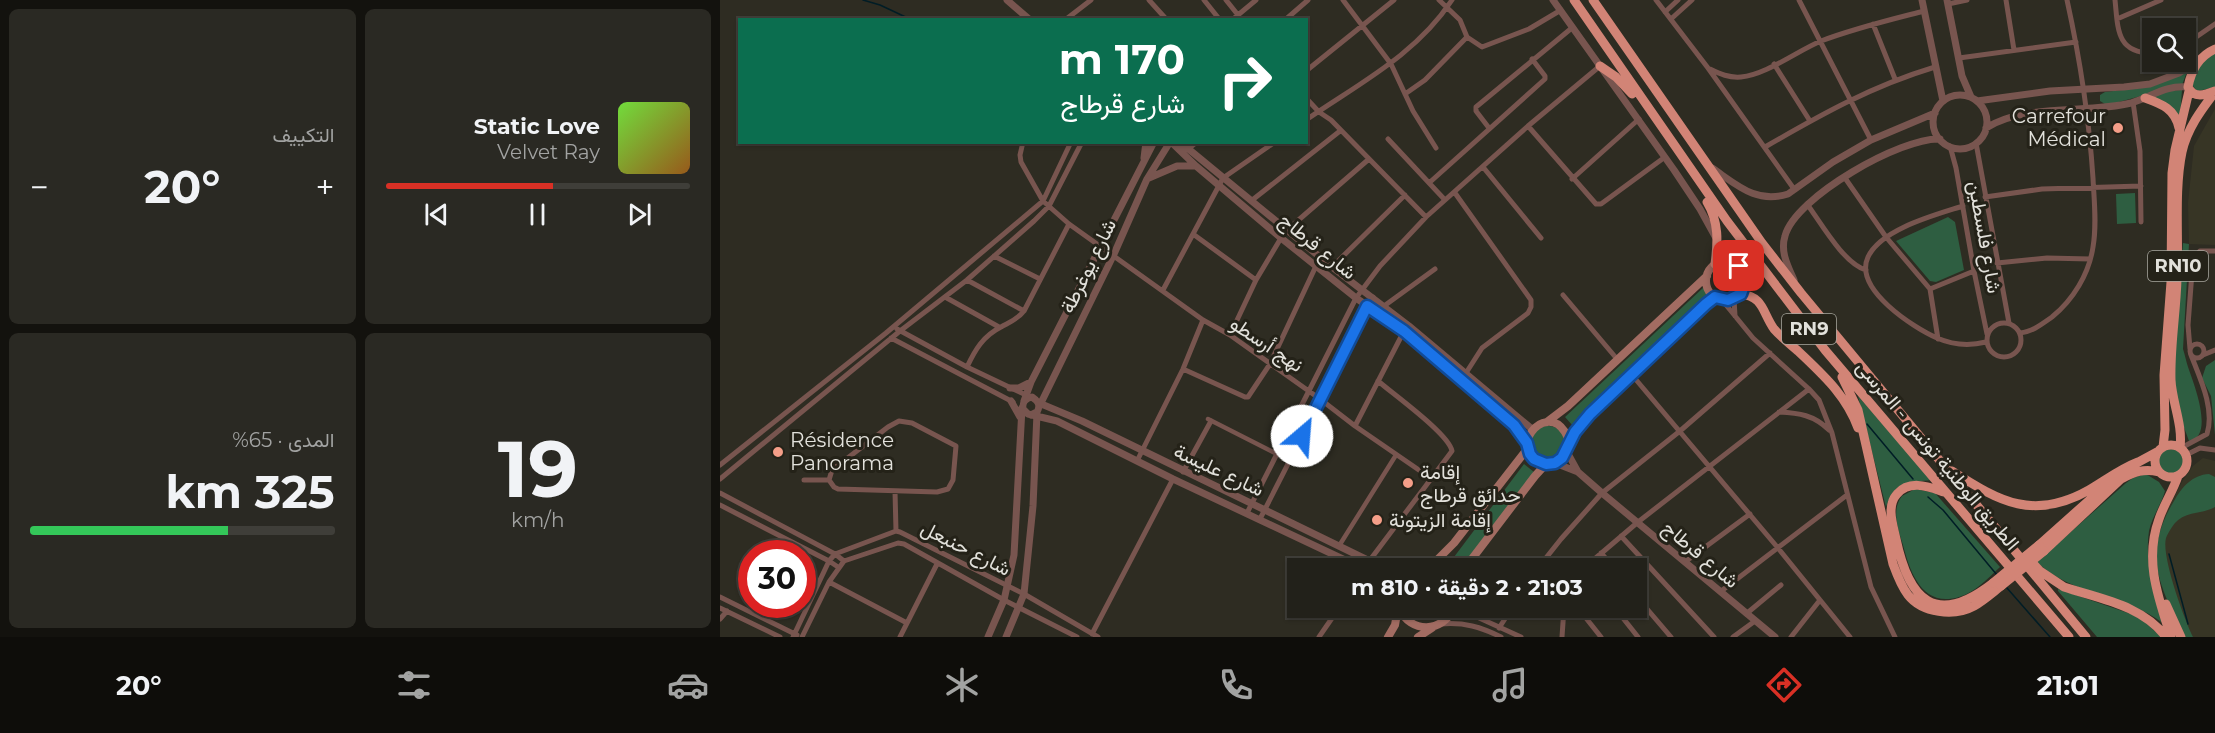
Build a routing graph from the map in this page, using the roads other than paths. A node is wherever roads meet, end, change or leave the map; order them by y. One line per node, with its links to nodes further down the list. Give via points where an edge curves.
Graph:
1 (1009, 0): 31 (street)
2 (1091, 0): 32 (street)
3 (1149, 0): 33 (street)
4 (1204, 0): 34 (street)
5 (1226, 0): 30 (street)
6 (1255, 0): 30 (street)
7 (1308, 0): 36 (street)
8 (1343, 0): 41 (street)
9 (1394, 0): 41 (street)
10 (1439, 0): 26 (street)
11 (1452, 0): 26 (street)
12 (1554, 0): 27 (street)
13 (1574, 0): 73 (highway, الطريق الوطنية تونس - المرسى / RN9)
14 (1593, 0): 104 (highway, الطريق الوطنية تونس - المرسى / RN9)
15 (1656, 0): 29 (street)
16 (1678, 0): 29 (street)
17 (1692, 0): 37 (street)
18 (1799, 0): 45 (street)
19 (1922, 0): 28 (street)
20 (1967, 0): 25 (street)
21 (2007, 0): 48 (street)
22 (2067, 0): 46 (street)
23 (2115, 0): 38 (street)
24 (2161, 0): 38 (street)
25 (1948, 2): 50 (street)
26 (1447, 8): 43 (street, via 1460,20); 53 (street)
27 (1561, 10): 42 (street); 43 (street, via 1490,45 1480,47)
28 (1924, 11): 39 (street); 56 (street)
29 (1665, 12): 37 (street)
30 (1238, 15): 35 (street)
31 (1028, 18)
32 (1068, 18)
33 (1165, 18)
34 (1218, 18)
35 (1234, 18)
36 (1287, 18)
37 (1671, 19): 57 (street)
38 (2117, 19): 49 (street, via 2127,47)
39 (1873, 24): 45 (street); 59 (street)
40 (2215, 24): 44 (street)
41 (1363, 25): 53 (street); 58 (street)
42 (1573, 27): 51 (street); 55 (street)
43 (1467, 37): 63 (street, via 1425,80)
44 (2196, 37)
45 (1820, 42): 54 (street); 65 (street)
46 (2076, 42): 48 (street); 60 (street)
47 (2215, 49): 52 (highway)
48 (2014, 50): 50 (street)
49 (2142, 52)
50 (1959, 58): 66 (street, via 1962,76)
51 (1532, 59): 78 (street, via 1545,79); 78 (street, via 1475,109)
52 (2200, 59): 60 (street, via 2179,73 2150,84); 61 (highway, RN10)
53 (1391, 64): 63 (street); 71 (street)
54 (1774, 64): 57 (street, via 1743,77); 76 (street)
55 (1600, 66): 73 (highway); 75 (street); 77 (street)
56 (1935, 67): 59 (street); 68 (street)
57 (1708, 68): 97 (street)
58 (1308, 69)
59 (1894, 79): 65 (street)
60 (2084, 89): 66 (street); 70 (street)
61 (2188, 89): 62 (highway, RN10, via 2201,96); 64 (street, via 2171,87); 81 (highway, RN10)
62 (2215, 91): 214 (highway, RN10, via 2188,135 2180,174 2171,378)
63 (1405, 94): 98 (street)
64 (2145, 98): 69 (street); 81 (highway, via 2169,108)
65 (1850, 99): 76 (street); 84 (street)
66 (1974, 99): 68 (street, via 1957,95); 79 (street, via 1986,115)
67 (1308, 100): 71 (street)
68 (1943, 101): 72 (street)
69 (2133, 102): 70 (street); 112 (street)
70 (2087, 108): 79 (street, via 2006,118); 114 (street)
71 (1319, 112): 74 (street); 80 (street)
72 (1935, 113): 83 (street, via 1934,128); 84 (street)
73 (1651, 114): 100 (highway, الطريق الوطنية تونس - المرسى / RN9)
74 (1308, 119)
75 (1639, 119): 101 (street); 109 (street)
76 (1810, 121): 97 (street)
77 (1528, 126): 106 (street); 109 (street)
78 (1490, 128): 111 (street)
79 (1986, 128): 85 (street)
80 (1340, 131): 102 (street); 120 (street)
81 (2180, 131): 213 (highway, RN10, via 2172,173 2165,430)
82 (1388, 139): 111 (street)
83 (1940, 139): 96 (street); 107 (street, via 1928,138 1887,154)
84 (1871, 140): 113 (street)
85 (1976, 143): 96 (street, via 1961,148); 117 (street, شارع فلسطين)
86 (1023, 144): 119 (street, via 1021,162)
87 (1070, 144): 119 (street)
88 (1081, 144): 122 (street)
89 (1146, 144): 105 (street)
90 (1153, 144): 105 (street, شارع يوغرطة)
91 (1169, 144): 108 (street, شارع يوغرطة)
92 (1172, 144): 103 (street, شارع قرطاج)
93 (1182, 144): 99 (street, شارع قرطاج)
94 (1194, 144): 99 (street)
95 (1272, 144): 110 (street)
96 (1950, 146): 123 (street, شارع فلسطين)
97 (1765, 147): 113 (street)
98 (1436, 148)
99 (1188, 149): 110 (street, شارع قرطاج)
100 (1677, 151): 132 (highway, via 1713,212); 178 (highway, الطريق الوطنية تونس - المرسى / RN9)
101 (1665, 157): 109 (street, via 1602,204 1596,204); 132 (street, via 1700,208)
102 (1369, 159): 116 (street); 127 (street)
103 (1196, 166): 108 (street, via 1177,166); 110 (street, شارع قرطاج)
104 (1709, 166): 113 (street, via 1753,195 1775,197); 152 (highway, الطريق الوطنية تونس - المرسى / RN9)
105 (1142, 167): 133 (street, شارع يوغرطة)
106 (1483, 167): 115 (street); 131 (street)
107 (1845, 178): 121 (street); 129 (street)
108 (1147, 179): 135 (street, شارع يوغرطة)
109 (1572, 179)
110 (1221, 182): 120 (street, شارع قرطاج); 128 (street); 130 (street, شارع قرطاج)
111 (1429, 183): 118 (street)
112 (2141, 186): 114 (street); 125 (street)
113 (1794, 189)
114 (2093, 189): 117 (street, via 2042,189); 137 (street, via 2095,227)
115 (1455, 193): 118 (street); 187 (street, via 1531,300 1532,307 1482,348)
116 (1405, 195): 124 (street); 141 (street)
117 (1985, 197): 138 (street, شارع فلسطين)
118 (1445, 200): 124 (street)
119 (1042, 201): 122 (street, نهج أرسطو); 165 (street)
120 (1251, 201): 127 (street, شارع قرطاج)
121 (1807, 204): 143 (street, via 1845,254); 152 (street, via 1789,225 1783,247)
122 (1049, 206): 126 (street, نهج أرسطو); 136 (street)
123 (1963, 206): 129 (street); 144 (street, شارع فلسطين)
124 (1426, 217): 149 (street)
125 (2141, 222)
126 (1069, 224): 133 (street, نهج أرسطو); 146 (street)
127 (1287, 230): 141 (street, شارع قرطاج)
128 (1193, 234): 147 (street); 151 (street)
129 (1886, 237): 143 (street, via 1868,257); 150 (street)
130 (1281, 238): 140 (street, شارع قرطاج); 147 (street)
131 (1541, 238)
132 (1718, 243): 139 (highway)
133 (1100, 245): 135 (street, نهج أرسطو); 191 (street, شارع يوغرطة)
134 (2215, 250): 172 (street, via 2200,251 2193,259)
135 (1114, 254): 151 (street, نهج أرسطو); 194 (street, شارع يوغرطة)
136 (994, 256): 146 (street); 148 (street)
137 (2090, 259): 138 (street); 170 (street, via 2083,280 2056,313)
138 (1997, 263): 164 (street, شارع فلسطين)
139 (1715, 264): 145 (main road); 154 (main road, via 1725,261 1739,266 1746,280)
140 (1316, 266): 157 (street, شارع قرطاج); 184 (street)
141 (1332, 267): 149 (street, شارع قرطاج)
142 (1435, 269): 160 (street)
143 (1866, 270): 175 (street, via 1870,283 1887,305 1916,328)
144 (1974, 271): 150 (street); 171 (street, شارع فلسطين)
145 (1707, 276): 158 (main road, via 1707,286); 183 (main road)
146 (1040, 279): 161 (street)
147 (1256, 279): 173 (street)
148 (967, 280): 155 (street); 161 (street)
149 (1362, 289): 156 (street, شارع قرطاج); 157 (street)
150 (1930, 289): 175 (street)
151 (1163, 290): 163 (street, نهج أرسطو)
152 (1801, 293): 224 (highway, الطريق الوطنية تونس - المرسى / RN9)
153 (1563, 295): 183 (street)
154 (1737, 296): 158 (main road); 162 (street); 226 (highway, via 1750,295 1762,305 1774,328 1838,390 1855,422)
155 (945, 297): 166 (street); 167 (street)
156 (1373, 297): 159 (street); 160 (street, شارع قرطاج)
157 (1356, 298): 159 (street, شارع قرطاج); 195 (street)
158 (1718, 298): 162 (street); 189 (main road)
159 (1367, 306): 168 (street, شارع قرطاج); 196 (street)
160 (1384, 306): 187 (street, شارع قرطاج)
161 (1024, 310): 166 (street)
162 (1735, 318): 181 (street)
163 (1203, 320): 173 (street, نهج أرسطو); 186 (street)
164 (2009, 323): 170 (street); 171 (street, via 1998,323)
165 (893, 326): 167 (street); 169 (street)
166 (999, 327): 185 (street, via 980,342)
167 (900, 331): 174 (street); 185 (street)
168 (1404, 331): 190 (street); 211 (street, شارع قرطاج, via 1514,425)
169 (886, 333): 174 (street); 223 (street)
170 (2020, 333): 176 (street, via 2018,349 2010,356 1995,355)
171 (1987, 334): 176 (street)
172 (2189, 334): 177 (street); 180 (street)
173 (1230, 335): 184 (street, نهج أرسطو)
174 (891, 339): 197 (street); 231 (street)
175 (1938, 339): 176 (street)
176 (1986, 342)
177 (2200, 345): 179 (street); 180 (street, via 2194,345); 182 (street, via 2204,350)
178 (1825, 350): 226 (highway, via 1858,410); 237 (highway, الطريق الوطنية تونس - المرسى / RN9)
179 (2213, 350): 182 (street)
180 (2191, 352): 182 (street, via 2196,358); 188 (street)
181 (1770, 353): 193 (street); 208 (street)
182 (2202, 356): 188 (street)
183 (1617, 359): 205 (main road)
184 (1270, 364): 186 (street, via 1245,398); 195 (street, نهج أرسطو)
185 (967, 367): 192 (street)
186 (1183, 369): 216 (street)
187 (1466, 373): 207 (street, شارع قرطاج)
188 (2199, 374): 214 (street, via 2208,404 2208,430)
189 (1632, 375): 208 (street); 212 (main road, via 1590,414)
190 (1378, 381): 206 (street); 233 (street, via 1452,447 1452,453)
191 (1030, 382): 192 (street); 198 (street, شارع يوغرطة)
192 (1010, 388): 198 (street)
193 (1809, 389): 201 (street); 209 (street, via 1819,400)
194 (1046, 390): 199 (street, شارع يوغرطة); 200 (street, via 1046,405)
195 (1308, 391): 196 (street, نهج أرسطو); 217 (street)
196 (1320, 399): 206 (street, نهج أرسطو); 243 (street)
197 (1011, 401): 198 (street); 202 (street)
198 (1025, 403): 199 (street); 199 (street); 202 (street, شارع يوغرطة)
199 (1037, 409): 200 (street, شارع عليسة); 204 (street, شارع عليسة); 210 (street, شارع يوغرطة)
200 (1055, 409): 216 (street, شارع عليسة)
201 (1779, 412): 209 (street, via 1807,414); 225 (street)
202 (1021, 419): 273 (street, شارع يوغرطة, via 1016,534)
203 (1210, 420): 217 (street); 227 (street)
204 (1057, 421): 210 (street, via 1043,424); 219 (street, شارع عليسة)
205 (1546, 422): 207 (main road); 212 (main road, via 1563,429 1568,436)
206 (1355, 426): 218 (street, نهج أرسطو)
207 (1532, 429): 211 (main road)
208 (1680, 431): 225 (street); 239 (street)
209 (1832, 433): 240 (street)
210 (1035, 434): 275 (street, شارع يوغرطة)
211 (1527, 445): 222 (main road, via 1534,459); 259 (main road)
212 (1568, 448): 221 (main road); 228 (street, شارع قرطاج)
213 (2160, 449): 214 (highway, via 2173,445); 220 (highway); 229 (highway, RN10, via 2155,462)
214 (2182, 450): 215 (street); 230 (highway, RN10, via 2187,466)
215 (2215, 450)
216 (1142, 451): 219 (street); 227 (street, شارع عليسة)
217 (1277, 454): 241 (street)
218 (1396, 454): 233 (street, نهج أرسطو); 251 (street)
219 (1137, 461): 232 (street, شارع عليسة)
220 (2138, 462): 224 (highway, via 2070,500 2032,506 2001,500); 253 (highway)
221 (1555, 463): 222 (main road); 228 (street, شارع قرطاج)
222 (1546, 464): 260 (main road)
223 (720, 465)
224 (1945, 466): 250 (highway, الطريق الوطنية تونس - المرسى / RN9)
225 (1711, 467): 245 (street); 247 (street)
226 (1872, 471): 272 (highway, via 1893,564 1910,597 1933,610 1950,613 1974,606)
227 (1182, 472): 241 (street, شارع عليسة)
228 (1578, 472): 239 (street, شارع قرطاج)
229 (2159, 472): 230 (highway, via 2168,477); 253 (highway, via 2133,472 2121,479)
230 (2178, 476): 269 (highway, RN10, via 2159,518)
231 (720, 479)
232 (1173, 479): 244 (street, شارع عليسة); 298 (street)
233 (1432, 479): 258 (street)
234 (804, 480): 235 (street)
235 (829, 480): 236 (street, via 838,489); 236 (street, via 832,470 899,421 912,423 956,446 953,480 948,489)
236 (895, 490): 248 (street)
237 (1946, 492): 272 (highway, via 1914,485 1897,494 1892,502 1891,517 1908,579 1923,598 1946,605 1967,601); 322 (highway, الطريق الوطنية تونس - المرسى / RN9)
238 (720, 493): 255 (street)
239 (1602, 493): 247 (street, شارع قرطاج); 261 (street)
240 (1847, 495): 252 (street); 321 (street, via 1871,587)
241 (1252, 504): 243 (street, شارع عليسة); 244 (street)
242 (720, 506): 264 (street)
243 (1264, 509): 246 (street); 251 (street, شارع عليسة)
244 (1247, 513): 246 (street, شارع عليسة)
245 (1750, 514): 252 (street); 266 (street)
246 (1260, 519): 256 (street, شارع عليسة)
247 (1638, 522): 249 (street); 266 (street, شارع قرطاج)
248 (896, 531): 255 (street, شارع حنبعل); 273 (street, شارع حنبعل)
249 (1621, 536): 254 (street); 316 (street)
250 (2003, 537): 323 (highway, الطريق الوطنية تونس - المرسى / RN9); 324 (highway, via 2052,580 2140,613)
251 (1339, 546): 257 (street, شارع عليسة)
252 (1778, 548): 274 (street); 278 (street)
253 (2042, 548): 272 (highway, bridge)
254 (1601, 553): 262 (street); 263 (street)
255 (835, 554): 264 (street, شارع حنبعل); 265 (street)
256 (1342, 558)
257 (1365, 558)
258 (1371, 558)
259 (1439, 558)
260 (1473, 558)
261 (1546, 558)
262 (1595, 558)
263 (1605, 558)
264 (829, 561): 268 (street); 299 (street, شارع حنبعل)
265 (844, 561): 267 (street, شارع حنبعل, via 898,543); 268 (street, شارع حنبعل)
266 (1684, 562): 274 (street, شارع قرطاج)
267 (937, 564): 277 (street, شارع حنبعل); 295 (street)
268 (838, 567): 270 (street, شارع حنبعل)
269 (2152, 567): 325 (highway, RN10); 326 (highway)
270 (829, 582): 295 (street); 302 (street, شارع حنبعل)
271 (1781, 585): 283 (street)
272 (1997, 585)
273 (1008, 586): 275 (street, شارع حنبعل); 277 (street, شارع يوغرطة)
274 (1720, 592): 283 (street, شارع قرطاج)
275 (1024, 594): 279 (street, شارع يوغرطة); 298 (street, شارع حنبعل)
276 (720, 597): 299 (street)
277 (1004, 600): 279 (street, شارع حنبعل); 304 (street, شارع يوغرطة)
278 (1820, 600): 319 (street); 320 (street)
279 (1020, 607): 305 (street, شارع يوغرطة); 306 (street, شارع حنبعل)
280 (720, 608): 282 (street)
281 (1647, 609): 315 (street)
282 (727, 611): 293 (street); 301 (street)
283 (1746, 614): 294 (street, شارع قرطاج)
284 (1332, 618): 308 (street)
285 (1396, 618): 309 (main road)
286 (1405, 618): 296 (main road, via 1414,625)
287 (1446, 618): 296 (main road)
288 (1482, 618): 297 (street)
289 (1506, 618): 297 (street)
290 (1563, 618): 312 (street)
291 (1586, 618): 313 (street)
292 (1622, 618): 314 (street)
293 (720, 619)
294 (1755, 621): 317 (street); 318 (street, شارع قرطاج)
295 (907, 623): 303 (street)
296 (1437, 625): 300 (street, via 1458,622); 310 (main road)
297 (1499, 628): 311 (street)
298 (1092, 634): 307 (street, شارع حنبعل)
299 (793, 635): 302 (street)
300 (1498, 636)
301 (780, 637)
302 (801, 637)
303 (900, 637)
304 (988, 637)
305 (1006, 637)
306 (1077, 637)
307 (1098, 637)
308 (1320, 637)
309 (1388, 637)
310 (1418, 637)
311 (1521, 637)
312 (1562, 637)
313 (1601, 637)
314 (1638, 637)
315 (1671, 637)
316 (1714, 637)
317 (1733, 637)
318 (1775, 637)
319 (1791, 637)
320 (1850, 637)
321 (1895, 637)
322 (2069, 637)
323 (2086, 637)
324 (2166, 637)
325 (2171, 637)
326 (2181, 637)

